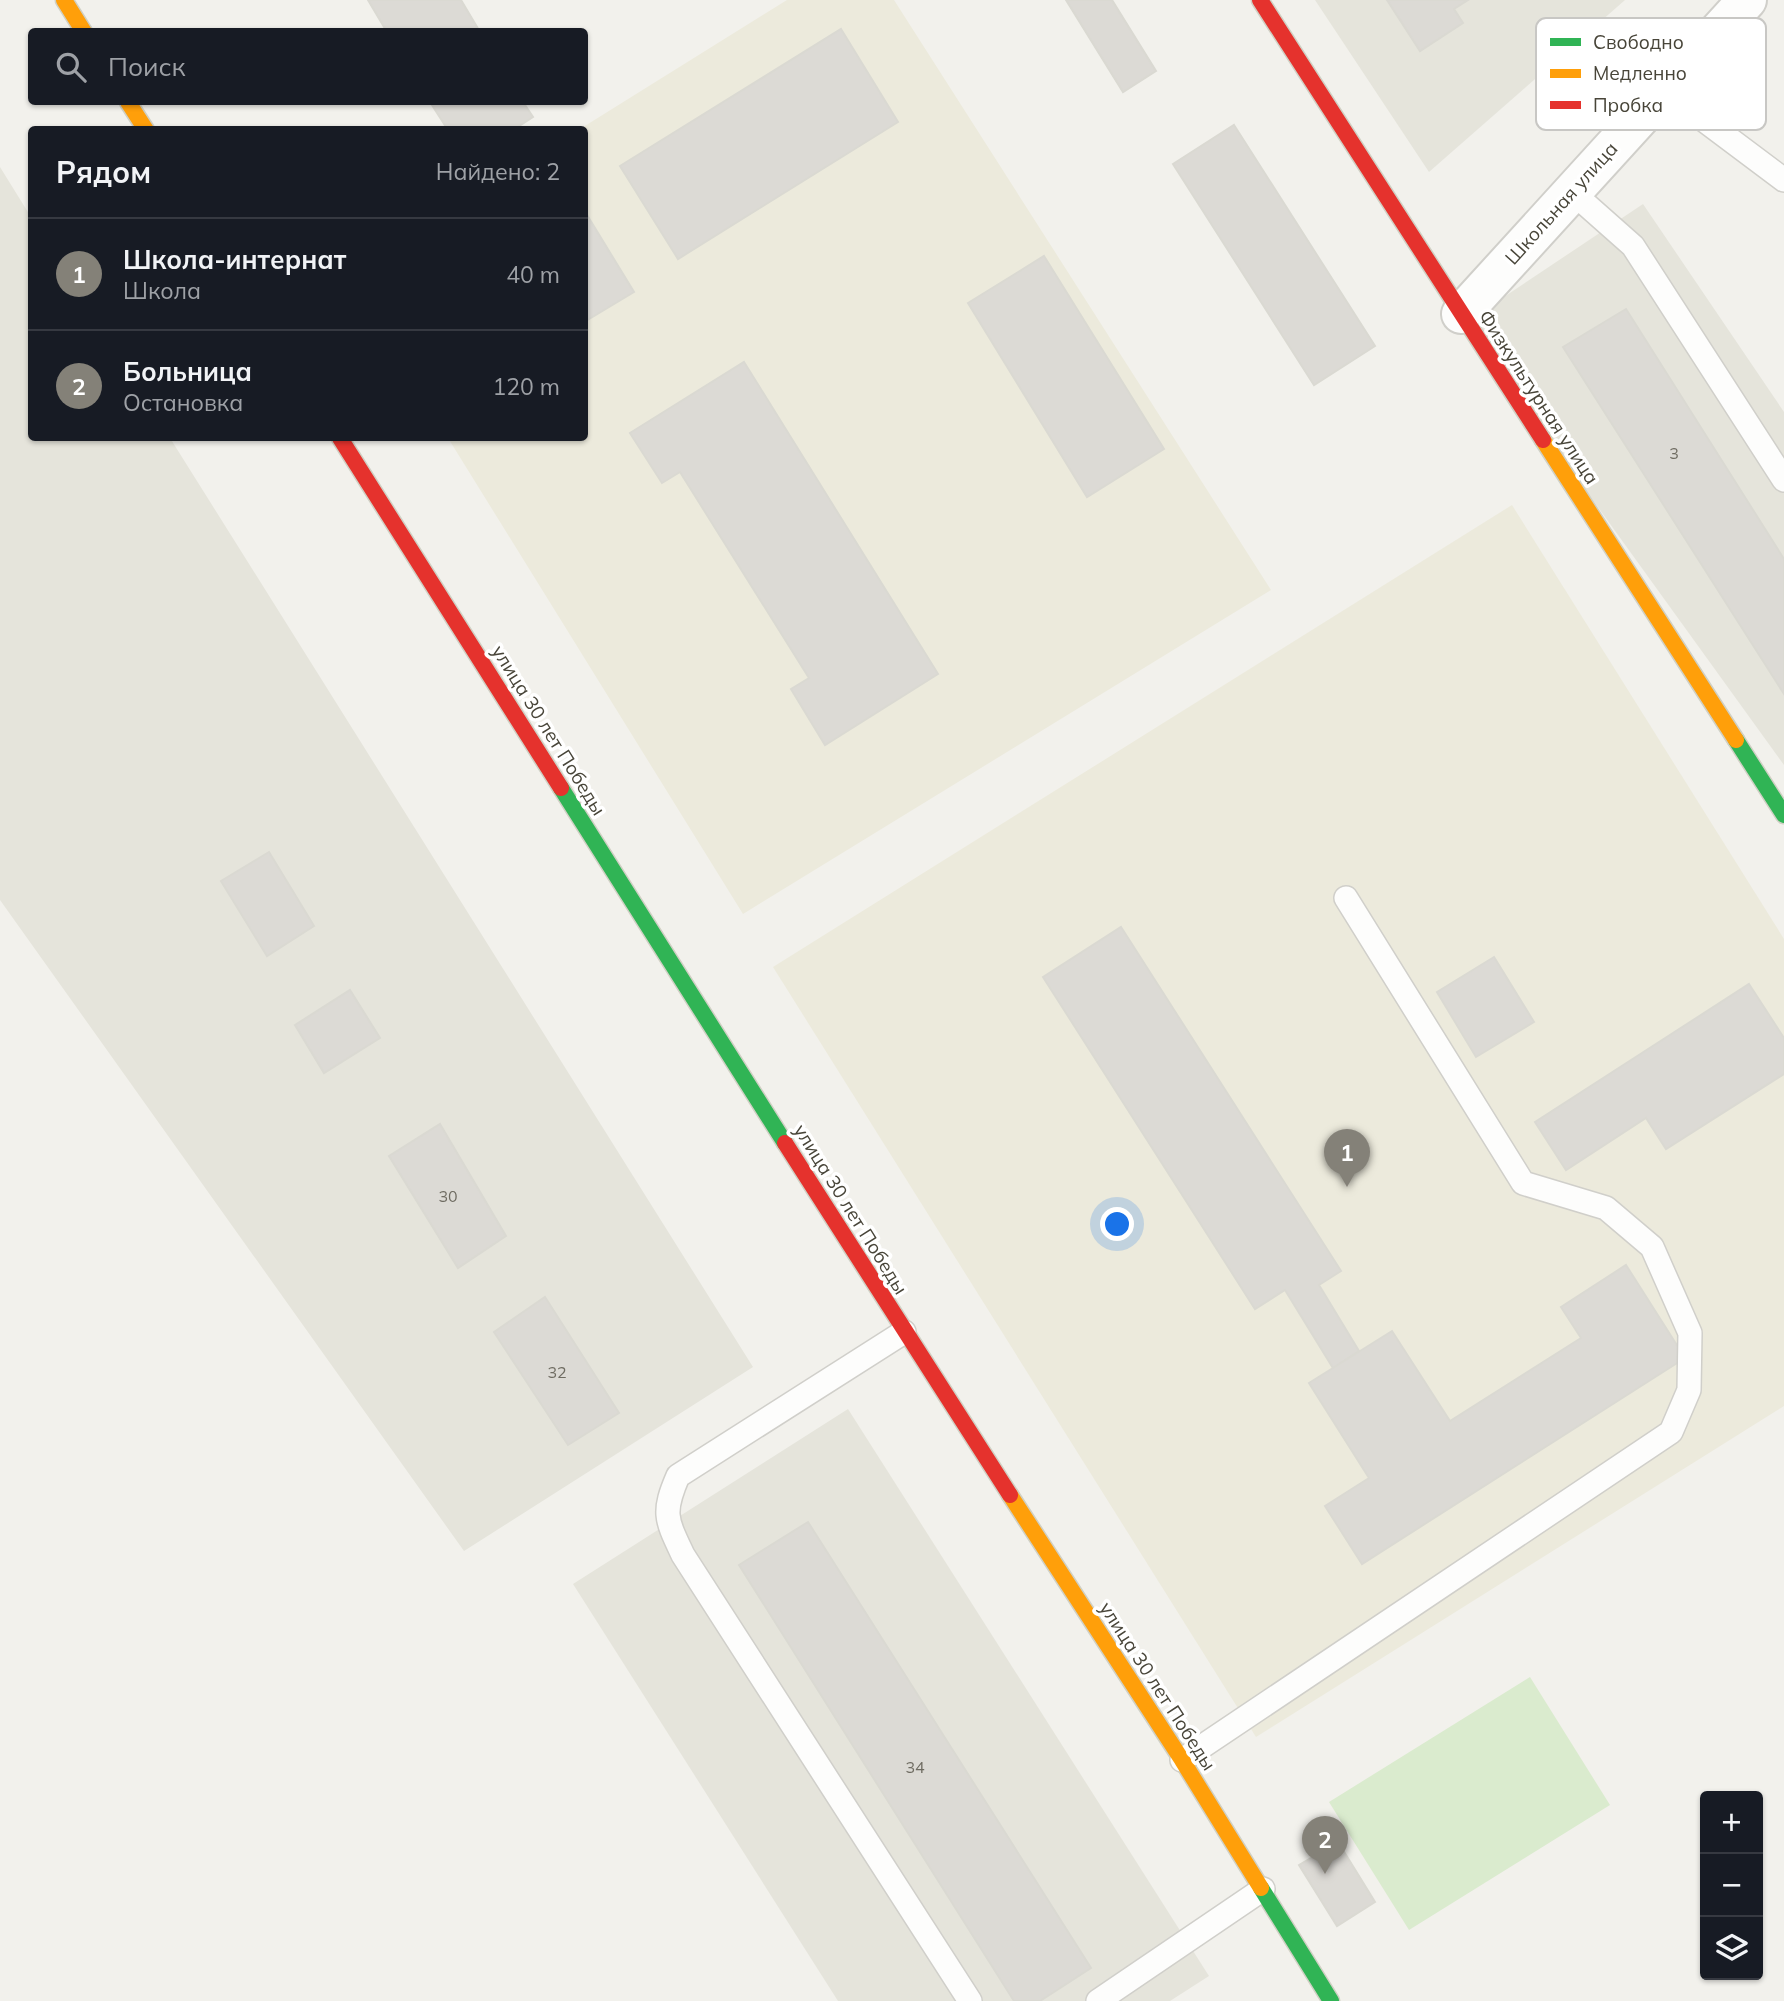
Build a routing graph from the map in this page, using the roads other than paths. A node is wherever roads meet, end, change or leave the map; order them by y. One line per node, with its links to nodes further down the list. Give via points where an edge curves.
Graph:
1 (64, 0): 5 (main road)
2 (1260, 0): 12 (main road, Физкультурная улица)
3 (1747, 0): 4 (street, Школьная улица)
4 (1730, 18)
5 (82, 28)
6 (130, 105): 7 (main road)
7 (143, 126)
8 (1628, 130): 11 (street, Школьная улица)
9 (1717, 130): 10 (lane)
10 (1784, 180)
11 (1572, 192): 12 (street, Школьная улица); 14 (lane, via 1633,246)
12 (1461, 314): 15 (main road, Физкультурная улица)
13 (342, 441): 17 (main road, улица 30 лет Победы)
14 (1784, 481)
15 (1784, 815)
16 (1346, 898): 18 (lane, via 1523,1183 1606,1208 1652,1247 1690,1332 1689,1390 1671,1432)
17 (904, 1332): 18 (main road, улица 30 лет Победы); 20 (lane, via 678,1476 668,1499 667,1522 683,1555)
18 (1182, 1760): 19 (main road, улица 30 лет Победы)
19 (1263, 1889): 21 (lane); 22 (main road, улица 30 лет Победы)
20 (970, 2001)
21 (1098, 2001)
22 (1331, 2001)

